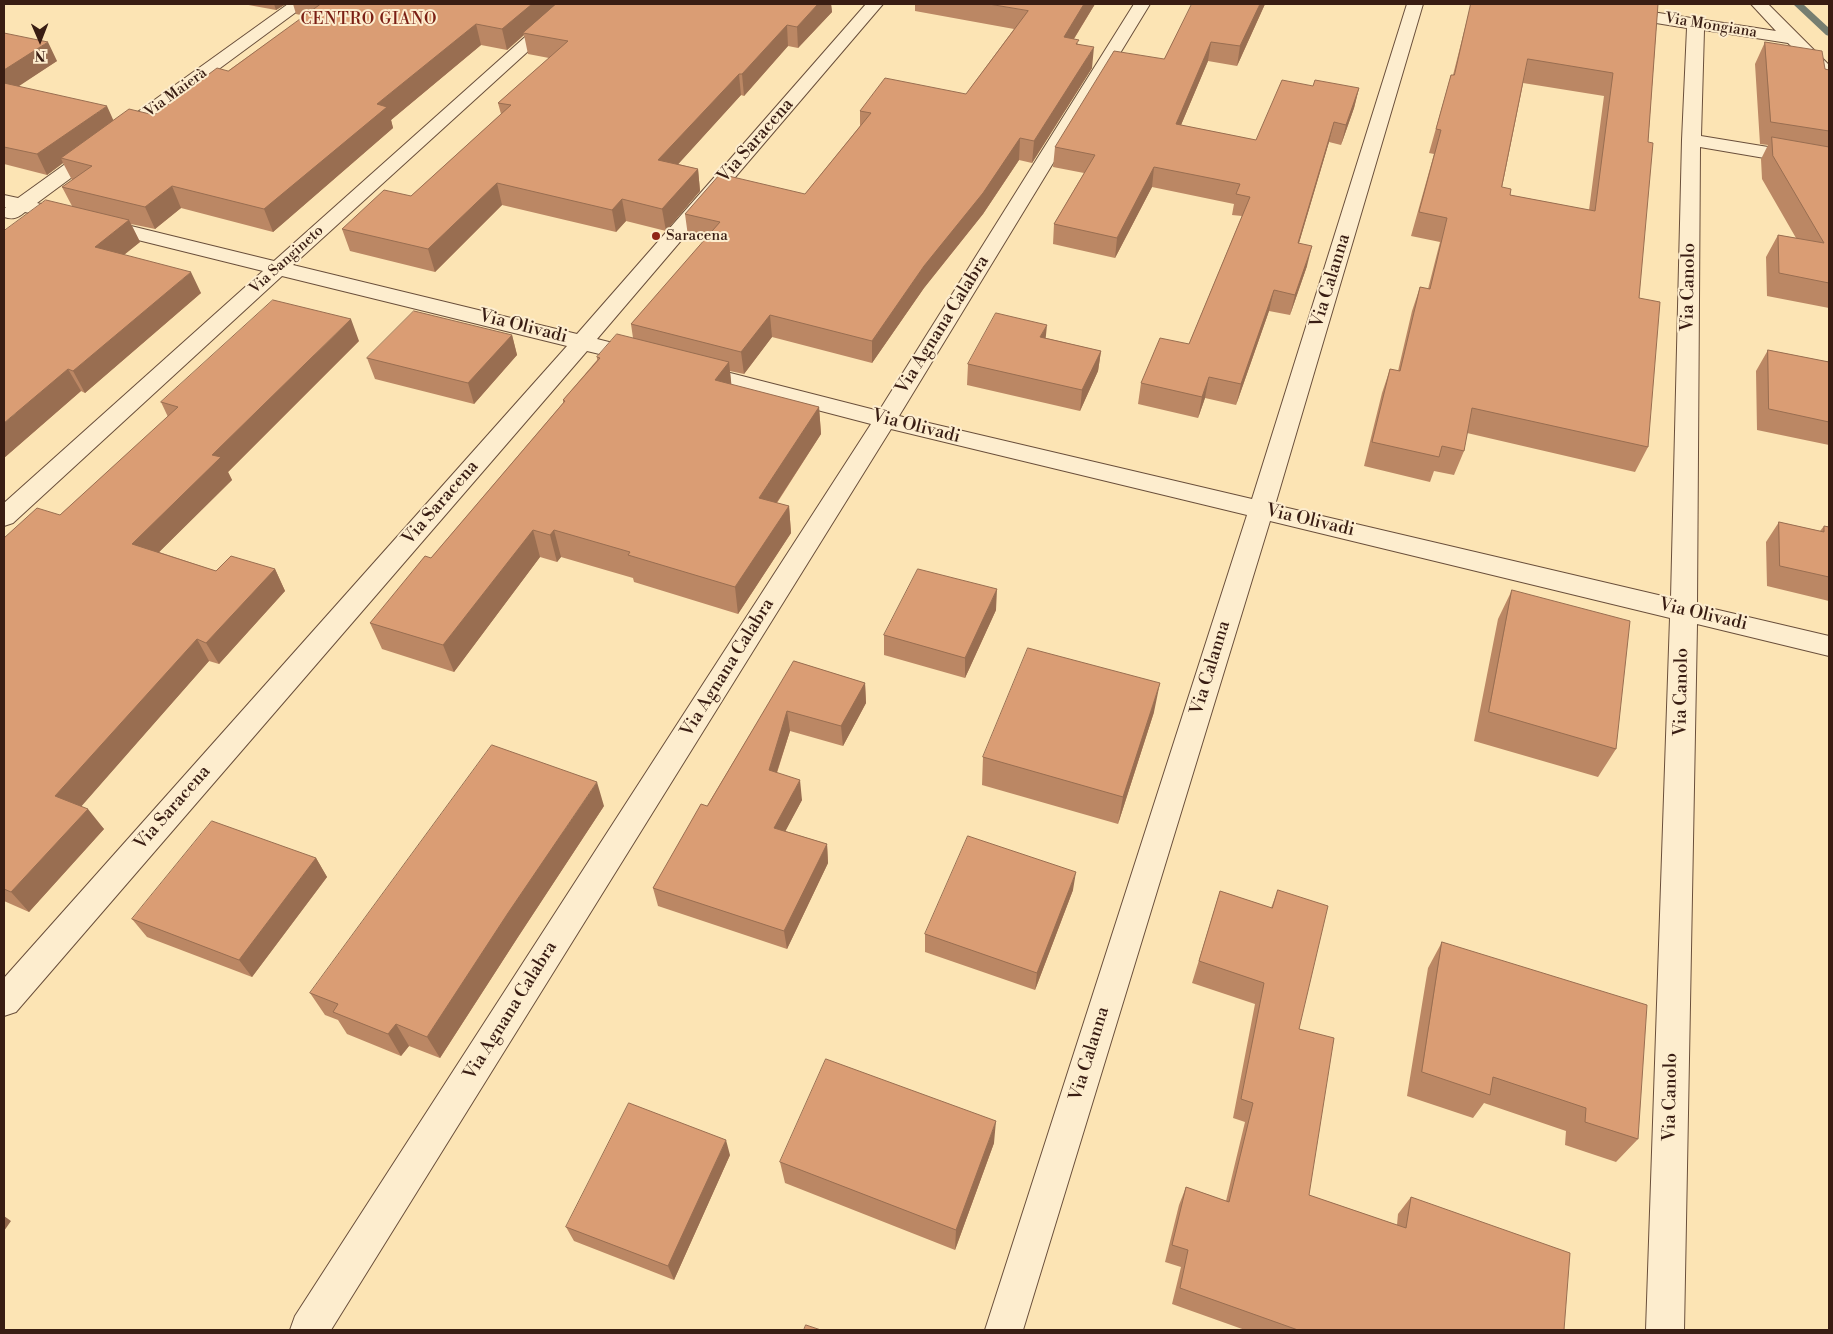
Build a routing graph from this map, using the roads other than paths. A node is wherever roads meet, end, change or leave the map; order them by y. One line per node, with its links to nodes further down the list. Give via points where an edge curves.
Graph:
1 (299, 4): 13 (street, Via Maierà)
2 (572, 4): 15 (street, Via Sangineto)
3 (875, 4): 16 (street, Via Saracena)
4 (1142, 4): 17 (street, Via Agnana Calabra)
5 (1415, 4): 18 (street, Via Calanna)
6 (1570, 4): 8 (street, Via Mongiana)
7 (1759, 4): 9 (street)
8 (1696, 24): 9 (street, Via Mongiana); 11 (street, Via Canolo)
9 (1794, 39): 10 (street)
10 (1829, 75)
11 (1691, 140): 12 (street); 20 (street, Via Canolo)
12 (1829, 163)
13 (12, 203): 14 (street, Via Maierà); 15 (street, Via Olivadi)
14 (4, 218)
15 (278, 268): 16 (street, Via Olivadi); 19 (street, Via Sangineto)
16 (583, 342): 17 (street, Via Olivadi); 22 (street, Via Saracena)
17 (884, 420): 18 (street, Via Olivadi); 23 (street, Via Agnana Calabra)
18 (1261, 510): 20 (street, Via Olivadi); 24 (street, Via Calanna)
19 (4, 518)
20 (1684, 611): 21 (street, Via Olivadi); 25 (street, Via Canolo)
21 (1829, 646)
22 (4, 1001)
23 (309, 1330)
24 (1004, 1330)
25 (1665, 1330)

